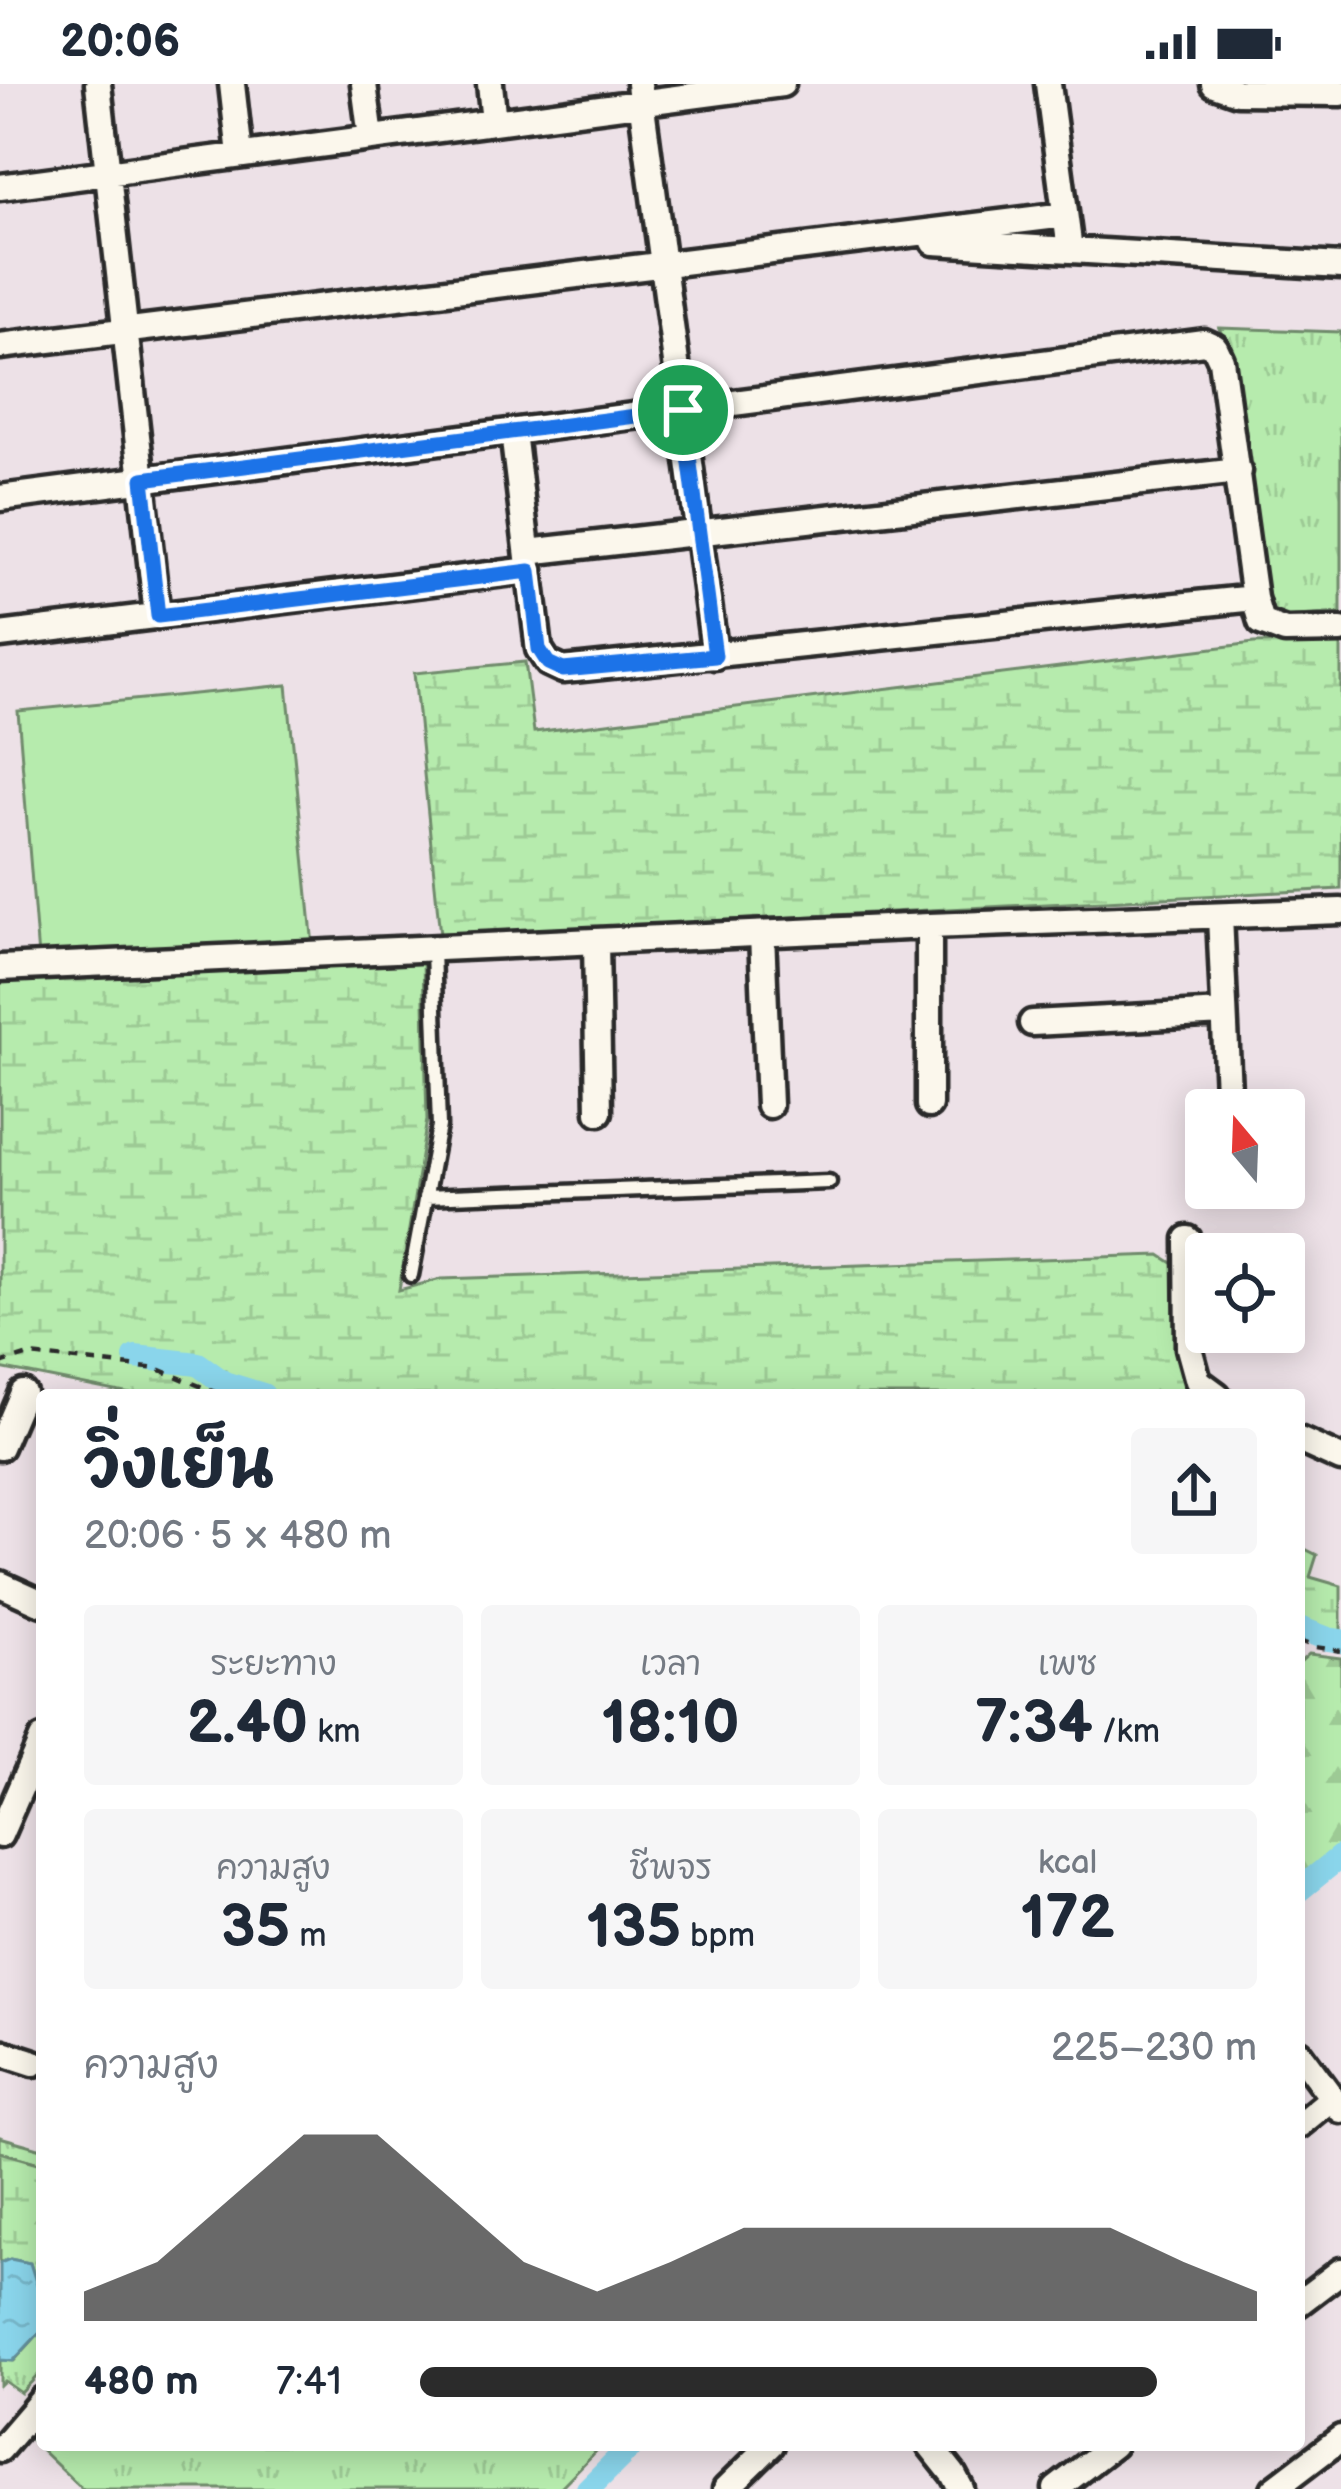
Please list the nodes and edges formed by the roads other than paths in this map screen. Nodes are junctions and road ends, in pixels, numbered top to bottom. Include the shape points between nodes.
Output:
1 (98, 84) edge
2 (232, 84) edge
3 (364, 84) edge
4 (490, 84) edge
5 (781, 84) edge
6 (1048, 84) edge
7 (1214, 84) edge
8 (1341, 92) edge
9 (641, 93) edge
10 (494, 122) junction
11 (371, 138) junction
12 (240, 155) junction
13 (109, 172) junction
14 (0, 187) edge
15 (1065, 214) junction
16 (872, 238) junction
17 (1070, 250) junction
18 (664, 264) junction
19 (1341, 266) edge
20 (126, 330) junction
21 (0, 346) edge
22 (683, 410) junction
23 (513, 432) junction
24 (1238, 471) junction
25 (143, 479) junction
26 (0, 498) edge
27 (699, 532) junction
28 (529, 561) junction
29 (1254, 598) junction
30 (158, 616) junction
31 (1341, 630) edge
32 (0, 635) edge
33 (715, 656) junction
34 (1341, 911) edge
35 (1220, 916) junction
36 (929, 926) junction
37 (762, 934) junction
38 (596, 942) junction
39 (434, 950) junction
40 (0, 968) edge
41 (1224, 1013) junction
42 (1031, 1023) dead end
43 (1228, 1089) edge
44 (769, 1105) dead end
45 (929, 1105) dead end
46 (598, 1112) dead end
47 (829, 1182) dead end
48 (425, 1197) junction
49 (411, 1275) dead end
50 (1190, 1353) edge
51 (1209, 1389) edge
52 (23, 1393) dead end
53 (1305, 1443) edge
54 (0, 1447) edge
55 (1341, 1459) edge
56 (0, 1584) edge
57 (36, 1600) edge
58 (36, 1753) edge
59 (0, 1835) edge
60 (0, 2052) edge
61 (1305, 2061) edge
62 (34, 2063) dead end
63 (1337, 2104) edge
64 (1305, 2122) edge
65 (1341, 2271) edge
66 (1305, 2298) edge
67 (36, 2407) edge
68 (1341, 2438) edge
69 (0, 2449) edge
70 (765, 2451) edge
71 (935, 2451) edge
72 (1105, 2451) edge
73 (726, 2489) edge
74 (961, 2489) edge
75 (1056, 2489) edge
76 (1274, 2489) edge

1 - 13 street
2 - 12 street
3 - 11 street
4 - 10 street
5 - 9 street
6 - 15 street
7 - 8 street via 1237,92
9 - 10 street
9 - 18 street
10 - 11 street
11 - 12 street
12 - 13 street
13 - 14 street
13 - 20 street
15 - 16 street
15 - 17 street
16 - 17 street
16 - 18 street
17 - 19 street
18 - 20 street
18 - 22 street
20 - 21 street
20 - 25 street
22 - 23 street
22 - 24 street via 1204,342 1221,360
22 - 27 street
23 - 25 street
23 - 28 street
24 - 27 street
24 - 29 street
25 - 26 street
25 - 30 street
27 - 28 street
27 - 33 street
28 - 30 street
28 - 33 street via 539,649 548,663 563,670
29 - 31 street via 1261,622 1285,631
29 - 33 street
30 - 32 street
34 - 35 street
35 - 36 street
35 - 41 street
36 - 37 street
36 - 45 street
37 - 38 street
37 - 44 street
38 - 39 street
38 - 46 street
39 - 40 street
39 - 48 lane via 439,1126
41 - 42 street
41 - 43 street
47 - 48 lane
48 - 49 lane
50 - 51 street via 1198,1381
52 - 54 street
53 - 55 street
56 - 57 street
58 - 59 street
60 - 62 street
61 - 63 street
63 - 64 street
65 - 66 street
67 - 69 street
68 - 76 street
70 - 73 street
71 - 74 street
72 - 75 street

